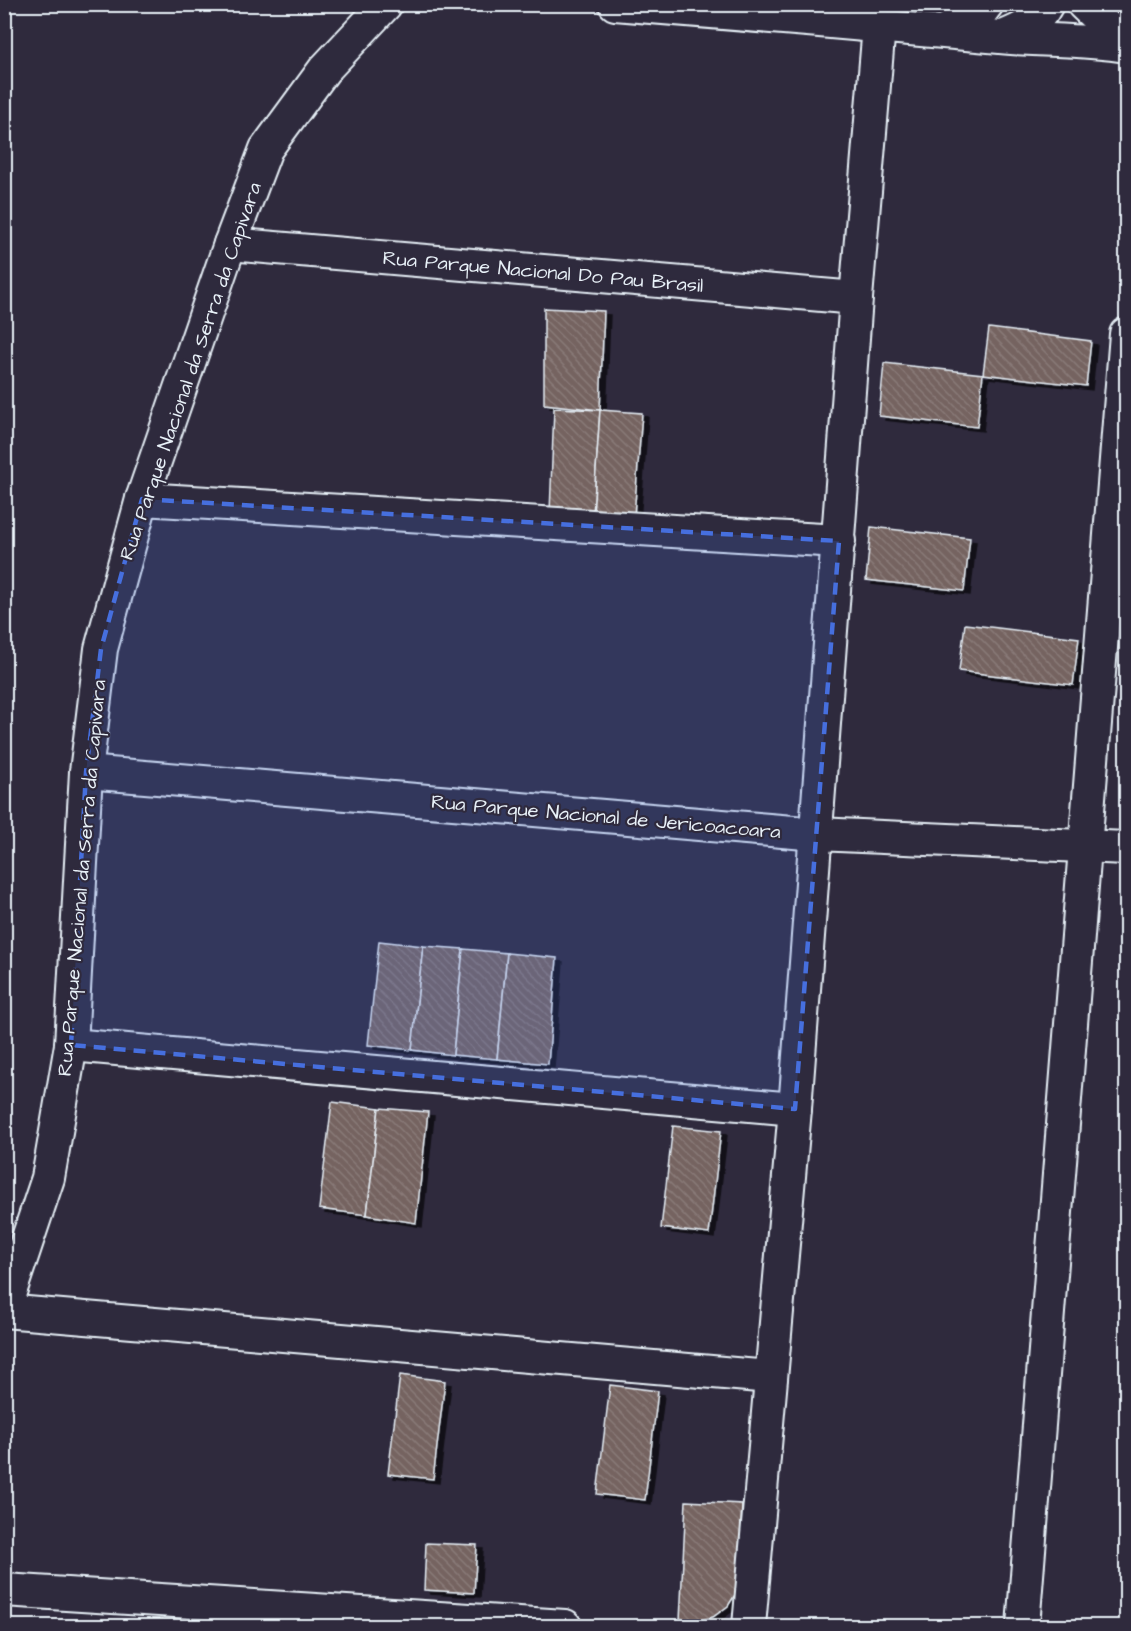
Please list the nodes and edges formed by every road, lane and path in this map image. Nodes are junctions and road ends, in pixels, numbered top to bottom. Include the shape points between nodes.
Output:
1 (386, 4) edge
2 (615, 4) edge
3 (987, 4) edge
4 (1047, 4) edge
5 (1083, 4) edge
6 (879, 26) junction
7 (945, 31) junction
8 (1002, 37) junction
9 (1126, 45) edge
10 (230, 244) junction
11 (856, 298) junction
12 (1126, 334) edge
13 (142, 499) junction
14 (839, 541) junction
15 (86, 772) junction
16 (816, 834) junction
17 (1086, 845) junction
18 (1126, 848) edge
19 (71, 1045) junction
20 (795, 1108) junction
21 (4, 1311) edge
22 (771, 1377) junction
23 (4, 1590) edge
24 (565, 1626) edge
25 (749, 1626) edge
26 (1023, 1626) edge

1 - 10 street, Rua Parque Nacional da Serra da Capivara via 324,70 266,149
2 - 6 street
3 - 7 street via 981,12
4 - 8 street via 1027,27
5 - 9 street
6 - 7 street
6 - 11 street
7 - 8 street
8 - 9 street
10 - 11 street, Rua Parque Nacional Do Pau Brasil
10 - 13 street, Rua Parque Nacional da Serra da Capivara
11 - 14 street
12 - 17 street
13 - 14 street
13 - 15 street, Rua Parque Nacional da Serra da Capivara via 101,649
14 - 16 street
15 - 16 street, Rua Parque Nacional de Jericoacoara
15 - 19 street, Rua Parque Nacional da Serra da Capivara
16 - 17 street, Rua Parque Nacional de Jericoacoara
16 - 20 street
17 - 18 street, Rua Parque Nacional de Jericoacoara
17 - 26 street
19 - 20 street
19 - 21 street, Rua Parque Nacional da Serra da Capivara via 48,1178
20 - 22 street
21 - 22 street
22 - 25 street
23 - 24 street

